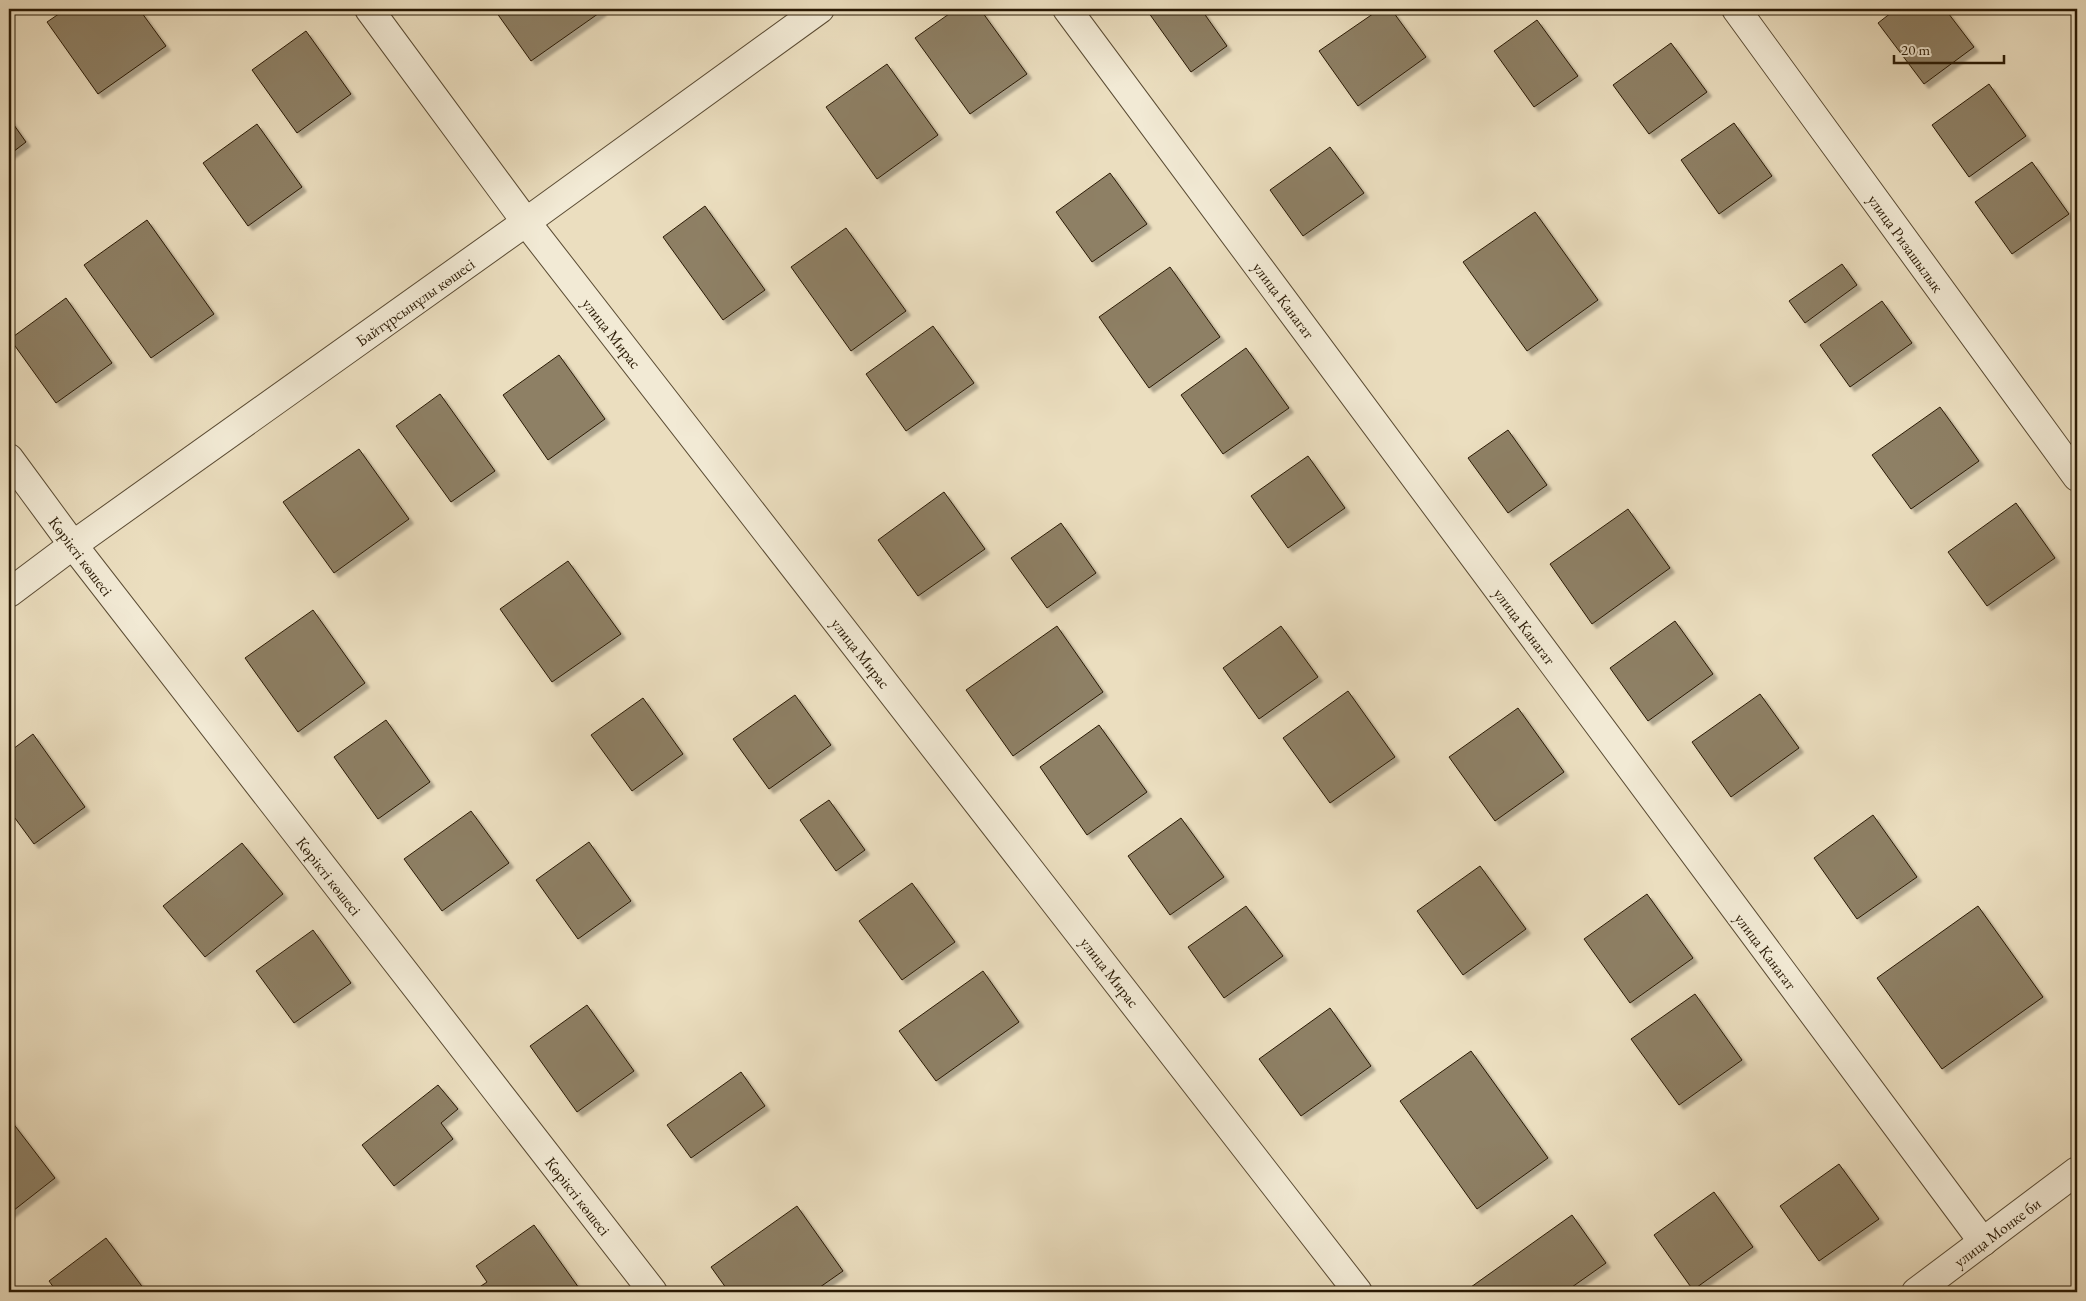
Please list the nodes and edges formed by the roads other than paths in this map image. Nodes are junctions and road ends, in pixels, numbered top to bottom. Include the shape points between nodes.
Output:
1 (369, 9) edge
2 (820, 9) edge
3 (1067, 9) edge
4 (1736, 9) edge
5 (526, 222) junction
6 (9, 458) edge
7 (2077, 477) edge
8 (73, 545) junction
9 (9, 593) edge
10 (2077, 1171) edge
11 (1983, 1242) junction
12 (652, 1292) edge
13 (1358, 1292) edge
14 (1916, 1292) edge

1 - 5 street, улица Мирас
2 - 5 street, Байтұрсынұлы көшесі
3 - 11 street, улица Канагат
4 - 7 street, улица Ризашылык
5 - 8 street, Байтұрсынұлы көшесі
5 - 13 street, улица Мирас
6 - 8 street, Көрікті көшесі
8 - 9 street, Байтұрсынұлы көшесі
8 - 12 street, Көрікті көшесі
10 - 11 street, улица Монке би
11 - 14 street, улица Монке би

